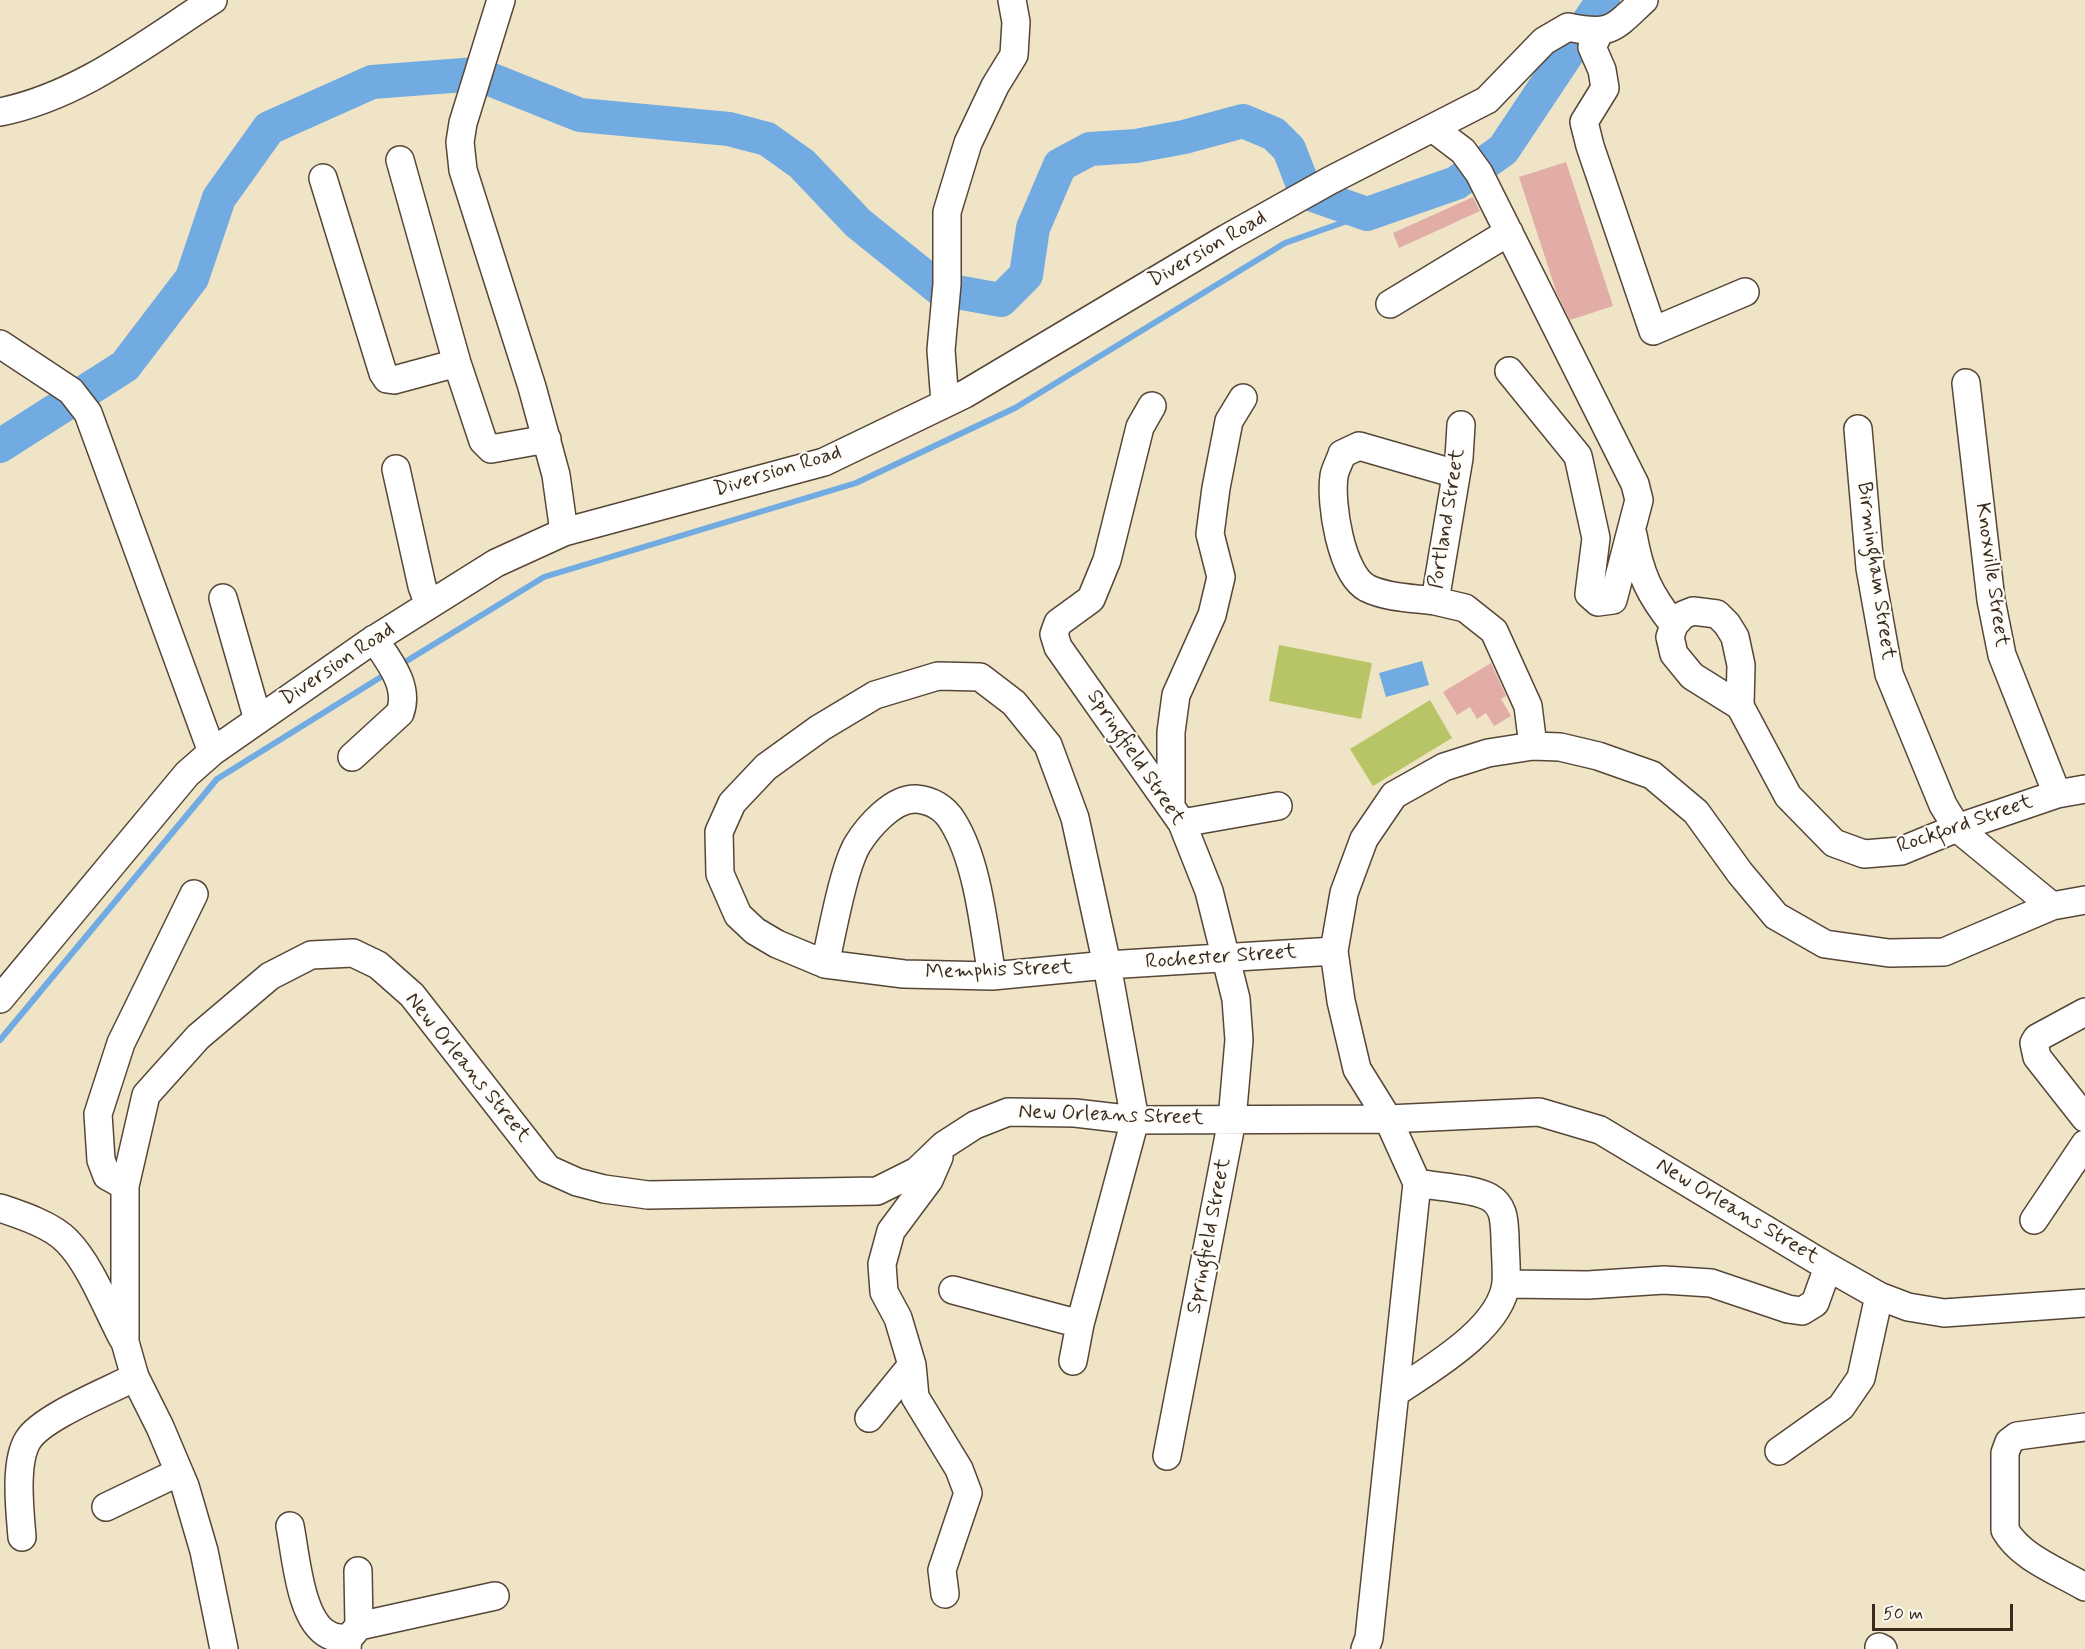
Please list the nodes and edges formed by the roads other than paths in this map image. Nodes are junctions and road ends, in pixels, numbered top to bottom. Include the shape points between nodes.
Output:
1 (213, 0) edge
2 (501, 0) edge
3 (1012, 0) edge
4 (1644, 0) edge
5 (1586, 31) junction
6 (0, 112) edge
7 (1434, 129) junction
8 (400, 160) dead end
9 (323, 178) dead end
10 (1509, 232) junction
11 (1745, 292) dead end
12 (1390, 304) dead end
13 (0, 344) edge
14 (457, 363) junction
15 (1509, 371) dead end
16 (1966, 383) dead end
17 (1243, 398) dead end
18 (945, 404) junction
19 (1152, 406) dead end
20 (1461, 426) dead end
21 (1857, 429) dead end
22 (547, 440) junction
23 (396, 469) dead end
24 (1456, 474) junction
25 (1632, 529) junction
26 (564, 532) junction
27 (223, 598) dead end
28 (1436, 601) junction
29 (429, 605) junction
30 (1674, 625) junction
31 (385, 656) junction
32 (1740, 706) junction
33 (258, 720) junction
34 (1533, 746) junction
35 (212, 752) junction
36 (352, 757) dead end
37 (2085, 789) edge
38 (2057, 794) junction
39 (1278, 806) dead end
40 (1176, 815) junction
41 (1957, 828) junction
42 (194, 894) dead end
43 (2085, 900) edge
44 (2052, 906) junction
45 (1334, 951) junction
46 (1227, 959) junction
47 (825, 964) junction
48 (1107, 965) junction
49 (992, 976) junction
50 (0, 999) edge
51 (2085, 1012) edge
52 (2085, 1118) edge
53 (1388, 1119) junction
54 (1135, 1120) junction
55 (1232, 1120) junction
56 (2085, 1144) edge
57 (945, 1145) junction
58 (1417, 1183) junction
59 (125, 1186) junction
60 (1, 1211) edge
61 (2034, 1220) dead end
62 (1828, 1267) junction
63 (1506, 1284) junction
64 (953, 1290) dead end
65 (1879, 1296) junction
66 (2085, 1303) edge
67 (1080, 1324) junction
68 (125, 1342) junction
69 (1073, 1361) dead end
70 (912, 1365) junction
71 (135, 1377) junction
72 (1395, 1393) junction
73 (869, 1418) dead end
74 (2085, 1427) edge
75 (1779, 1451) dead end
76 (1167, 1456) dead end
77 (179, 1472) junction
78 (106, 1507) dead end
79 (290, 1526) dead end
80 (22, 1537) dead end
81 (358, 1571) dead end
82 (2085, 1587) edge
83 (945, 1594) dead end
84 (495, 1596) dead end
85 (351, 1638) edge
86 (224, 1649) edge
87 (1365, 1649) edge

1 - 6 street via 88,80 31,106
2 - 22 street via 471,93 460,142 463,170
3 - 18 street via 1016,22 1014,55 968,143 947,212 941,351
4 - 5 street, Diversion Road via 1620,22
5 - 7 street, Diversion Road via 1544,41 1487,100
5 - 11 street via 1605,88 1584,122 1653,331
7 - 10 street via 1463,151 1479,173
7 - 18 street, Diversion Road via 1227,238
8 - 14 street
9 - 14 street via 387,379
10 - 12 street
10 - 25 street via 1635,484 1639,500
13 - 35 street via 71,391 88,413
14 - 22 street via 483,441 491,449
15 - 25 street via 1578,456 1596,538 1590,594 1598,602 1613,600
16 - 38 street, Knoxville Street via 1991,600 2002,655
17 - 40 street via 1228,421 1210,534 1221,577 1212,615 1176,695 1171,732
18 - 26 street, Diversion Road via 824,462
19 - 40 street, Springfield Street via 1140,427 1107,560 1091,599 1058,623 1054,634 1058,647
20 - 24 street, Portland Street
21 - 41 street, Birmingham Street via 1870,568 1889,674 1943,805
22 - 26 street
23 - 29 street
24 - 28 street, Portland Street
24 - 28 street via 1359,446 1342,454 1334,475 1335,514 1347,565 1365,587
25 - 30 street via 1639,567 1652,597
26 - 29 street, Diversion Road via 496,563
27 - 33 street
28 - 34 street, Portland Street via 1465,608 1494,630 1528,706
29 - 31 street, Diversion Road
30 - 32 street, Rockford Street via 1670,637 1674,654 1692,676
30 - 32 street, Rockford Street via 1693,611 1717,614 1727,624 1735,636 1741,665
31 - 33 street, Diversion Road
31 - 36 street via 403,694 400,713
32 - 41 street, Rockford Street via 1788,796 1834,843 1864,854 1900,851
33 - 35 street, Diversion Road
34 - 44 street via 1569,749 1652,775 1696,812 1776,915 1826,944 1889,953 1944,952
34 - 45 street via 1488,753 1444,767 1394,795 1360,850 1344,892
35 - 50 street, Diversion Road via 187,774
37 - 38 street, Rockford Street
38 - 41 street, Rockford Street
39 - 40 street
40 - 46 street, Springfield Street via 1209,891
41 - 44 street, Birmingham Street
42 - 59 street via 121,1042 98,1114 101,1160 107,1176
43 - 44 street
45 - 46 street, Rochester Street
45 - 53 street via 1357,1069
46 - 48 street, Rochester Street
46 - 55 street, Springfield Street via 1236,999 1239,1040
47 - 48 street, Memphis Street via 777,944 738,915 720,874 719,832 745,786 784,754 876,695 938,676 980,677 1014,703 1048,745 1075,818
47 - 49 street, Memphis Street via 904,974
47 - 49 street via 857,846 879,819 907,799 941,807 953,821 977,886
48 - 49 street, Memphis Street
48 - 54 street, Memphis Street
51 - 52 street via 2034,1043 2037,1057
53 - 55 street, New Orleans Street
53 - 58 street
53 - 62 street, New Orleans Street via 1539,1112 1600,1130
54 - 55 street, New Orleans Street
54 - 57 street, New Orleans Street via 1075,1113 1008,1112 975,1125
54 - 67 street, Memphis Street
55 - 76 street, Springfield Street
56 - 61 street
57 - 59 street, New Orleans Street via 917,1171 877,1191 648,1195 577,1182 548,1168 412,995 378,965 352,953 311,955 270,976 198,1038 146,1095
57 - 70 street via 929,1180 891,1231 882,1264 884,1292 898,1318
58 - 63 street via 1479,1194 1500,1206 1504,1218
58 - 72 street
59 - 68 street, New Orleans Street
60 - 68 street via 66,1239 83,1260
62 - 63 street via 1815,1303 1802,1311 1711,1283 1664,1280 1588,1285
62 - 65 street, New Orleans Street
63 - 72 street via 1499,1306 1486,1325
64 - 67 street
65 - 66 street, New Orleans Street via 1908,1307 1944,1313
65 - 75 street via 1861,1378 1840,1407
67 - 69 street, Memphis Street
68 - 71 street, New Orleans Street
70 - 73 street
70 - 83 street via 915,1397 959,1469 968,1493 942,1570
71 - 77 street, New Orleans Street
71 - 80 street via 39,1427 26,1442 21,1461
72 - 87 street via 1370,1638
74 - 82 street via 2027,1434 2009,1442 2005,1453 2005,1530 2030,1556
77 - 78 street
77 - 86 street, New Orleans Street via 204,1551
79 - 85 street via 309,1615 331,1637
81 - 85 street
84 - 85 street

